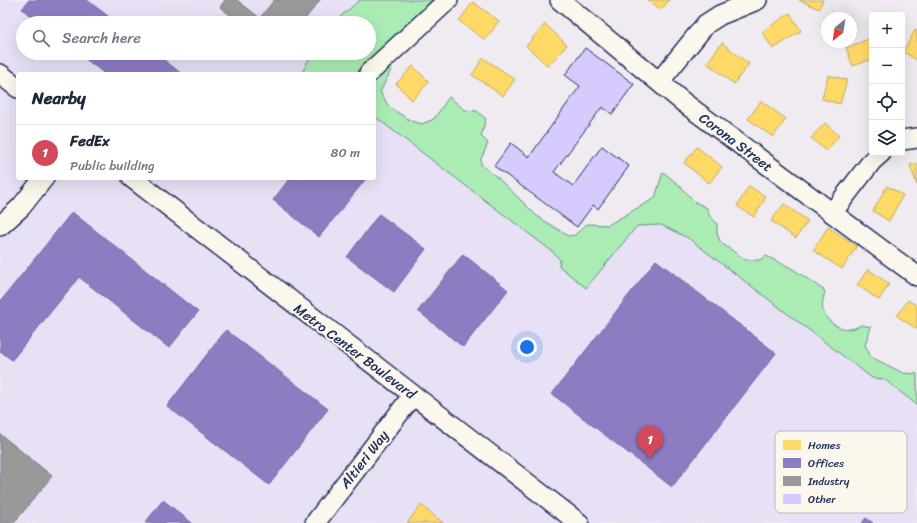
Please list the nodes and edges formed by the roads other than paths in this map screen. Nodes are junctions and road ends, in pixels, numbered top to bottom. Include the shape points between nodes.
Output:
1 (448, 0) edge
2 (560, 0) edge
3 (757, 0) edge
4 (370, 72) edge
5 (0, 74) edge
6 (659, 82) junction
7 (16, 86) edge
8 (877, 156) edge
9 (42, 180) edge
10 (135, 180) edge
11 (832, 213) junction
12 (0, 226) edge
13 (917, 276) edge
14 (413, 395) junction
15 (316, 523) edge
16 (579, 523) edge

1 - 4 street
2 - 6 street, Corona Street
3 - 6 street via 720,15 706,24
5 - 7 street
6 - 11 street, Corona Street
8 - 11 street
9 - 12 street via 21,207
10 - 14 street, Metro Center Boulevard
11 - 13 street, Corona Street
14 - 15 street, Altieri Way
14 - 16 street, Metro Center Boulevard

